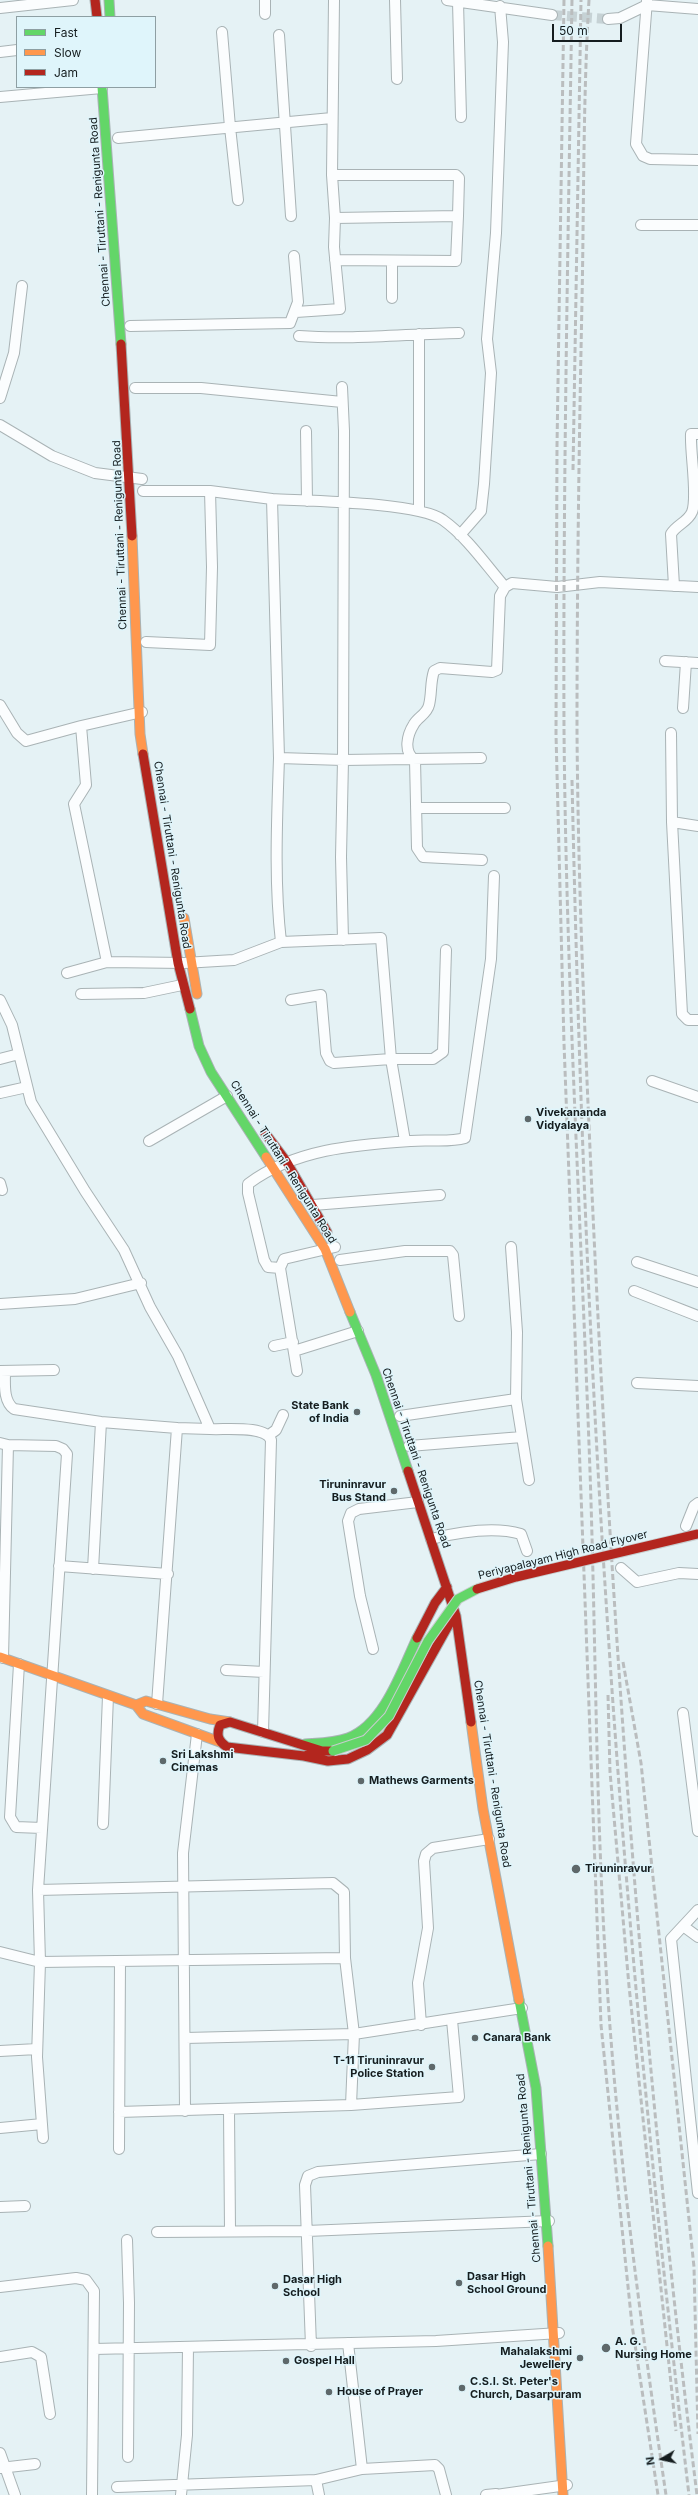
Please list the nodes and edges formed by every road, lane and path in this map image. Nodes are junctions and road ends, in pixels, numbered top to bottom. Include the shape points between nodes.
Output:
1 (74, 0) edge
2 (95, 0) edge
3 (109, 0) edge
4 (265, 0) edge
5 (334, 0) edge
6 (395, 0) edge
7 (447, 0) edge
8 (458, 2) junction
9 (647, 3) edge
10 (500, 6) junction
11 (0, 8) edge
12 (698, 9) edge
13 (265, 14) dead end
14 (552, 15) tunnel mouth
15 (97, 16) edge
16 (110, 16) edge
17 (608, 19) tunnel mouth
18 (222, 32) dead end
19 (279, 35) dead end
20 (16, 50) edge
21 (0, 52) edge
22 (397, 79) dead end
23 (92, 88) edge
24 (102, 88) edge
25 (0, 97) edge
26 (461, 117) dead end
27 (332, 118) junction
28 (286, 121) junction
29 (230, 127) junction
30 (118, 138) dead end
31 (698, 160) edge
32 (332, 175) junction
33 (238, 200) dead end
34 (292, 216) dead end
35 (458, 216) junction
36 (335, 218) junction
37 (641, 225) dead end
38 (698, 225) edge
39 (294, 256) dead end
40 (335, 260) junction
41 (392, 261) junction
42 (22, 286) dead end
43 (392, 298) dead end
44 (296, 312) junction
45 (130, 322) joint
46 (459, 333) dead end
47 (418, 334) junction
48 (299, 336) dead end
49 (131, 339) dead end
50 (342, 387) dead end
51 (135, 388) dead end
52 (0, 398) edge
53 (342, 402) junction
54 (0, 425) edge
55 (306, 431) dead end
56 (698, 434) edge
57 (142, 474) joint
58 (130, 478) junction
59 (143, 491) junction
60 (210, 491) junction
61 (272, 499) junction
62 (307, 501) junction
63 (144, 503) dead end
64 (342, 503) junction
65 (419, 511) junction
66 (460, 535) junction
67 (674, 586) junction
68 (505, 587) junction
69 (698, 587) edge
70 (146, 638) joint
71 (665, 661) dead end
72 (686, 662) junction
73 (698, 663) edge
74 (0, 705) edge
75 (683, 708) dead end
76 (148, 713) joint
77 (138, 714) junction
78 (81, 726) junction
79 (671, 733) dead end
80 (279, 758) junction
81 (481, 758) dead end
82 (342, 760) junction
83 (415, 760) junction
84 (416, 808) junction
85 (506, 808) dead end
86 (672, 822) junction
87 (698, 826) edge
88 (482, 860) dead end
89 (494, 876) dead end
90 (182, 910) dead end
91 (344, 940) junction
92 (281, 942) junction
93 (446, 950) dead end
94 (107, 962) junction
95 (178, 963) junction
96 (192, 963) junction
97 (67, 973) dead end
98 (182, 985) junction
99 (81, 994) dead end
100 (0, 1000) edge
101 (292, 1000) dead end
102 (698, 1020) edge
103 (207, 1038) dead end
104 (19, 1054) junction
105 (0, 1059) edge
106 (391, 1059) junction
107 (652, 1081) dead end
108 (231, 1085) dead end
109 (27, 1087) junction
110 (0, 1093) edge
111 (227, 1096) junction
112 (698, 1097) edge
113 (248, 1111) dead end
114 (257, 1123) dead end
115 (149, 1141) dead end
116 (405, 1142) junction
117 (286, 1161) junction
118 (274, 1168) junction
119 (440, 1195) dead end
120 (313, 1205) junction
121 (511, 1247) dead end
122 (330, 1248) junction
123 (340, 1260) junction
124 (637, 1262) dead end
125 (280, 1268) junction
126 (344, 1270) dead end
127 (141, 1282) junction
128 (698, 1282) edge
129 (634, 1291) dead end
130 (354, 1297) dead end
131 (0, 1304) edge
132 (459, 1316) dead end
133 (698, 1316) edge
134 (358, 1331) junction
135 (274, 1346) dead end
136 (293, 1346) junction
137 (54, 1370) dead end
138 (2, 1371) edge
139 (297, 1371) dead end
140 (637, 1383) dead end
141 (698, 1386) edge
142 (516, 1399) junction
143 (283, 1415) dead end
144 (400, 1416) junction
145 (100, 1422) junction
146 (177, 1428) junction
147 (210, 1429) junction
148 (269, 1435) junction
149 (522, 1436) junction
150 (4, 1444) edge
151 (409, 1446) junction
152 (529, 1480) dead end
153 (418, 1502) junction
154 (698, 1503) edge
155 (686, 1526) dead end
156 (698, 1534) edge
157 (3, 1535) edge
158 (435, 1538) junction
159 (527, 1551) dead end
160 (59, 1566) junction
161 (621, 1568) dead end
162 (93, 1569) junction
163 (168, 1574) junction
164 (698, 1574) edge
165 (447, 1587) junction
166 (2, 1608) edge
167 (455, 1614) junction
168 (373, 1649) dead end
169 (1, 1658) edge
170 (472, 1660) dead end
171 (19, 1664) junction
172 (226, 1670) dead end
173 (264, 1672) junction
174 (51, 1677) junction
175 (108, 1696) junction
176 (157, 1704) junction
177 (136, 1705) junction
178 (683, 1713) dead end
179 (481, 1721) dead end
180 (230, 1722) junction
181 (263, 1732) junction
182 (197, 1734) junction
183 (220, 1742) junction
184 (305, 1744) junction
185 (322, 1751) junction
186 (304, 1756) junction
187 (104, 1824) dead end
188 (42, 1828) junction
189 (698, 1831) edge
190 (490, 1839) junction
191 (183, 1887) junction
192 (38, 1890) junction
193 (698, 1910) edge
194 (683, 1926) junction
195 (698, 1937) edge
196 (0, 1952) edge
197 (345, 1958) junction
198 (183, 1960) junction
199 (120, 1961) junction
200 (40, 1962) junction
201 (524, 1970) dead end
202 (529, 2008) junction
203 (452, 2020) junction
204 (421, 2025) junction
205 (354, 2034) junction
206 (185, 2038) junction
207 (37, 2049) junction
208 (0, 2051) edge
209 (350, 2105) junction
210 (229, 2110) junction
211 (185, 2111) junction
212 (119, 2112) junction
213 (42, 2124) junction
214 (0, 2128) edge
215 (43, 2138) dead end
216 (119, 2149) dead end
217 (541, 2154) junction
218 (698, 2186) edge
219 (25, 2206) dead end
220 (0, 2208) edge
221 (550, 2221) junction
222 (230, 2230) junction
223 (307, 2231) junction
224 (157, 2232) dead end
225 (127, 2240) dead end
226 (0, 2287) edge
227 (559, 2333) junction
228 (348, 2343) junction
229 (311, 2346) junction
230 (188, 2347) junction
231 (129, 2348) junction
232 (94, 2349) junction
233 (0, 2357) edge
234 (50, 2414) dead end
235 (0, 2453) edge
236 (128, 2457) dead end
237 (35, 2464) dead end
238 (3, 2467) edge
239 (362, 2469) junction
240 (316, 2480) junction
241 (117, 2487) dead end
242 (182, 2490) edge
243 (567, 2490) edge
244 (15, 2495) edge
245 (92, 2495) edge
246 (320, 2495) edge
247 (446, 2495) edge
248 (493, 2495) edge

1 - 11 street
2 - 15 main road
3 - 16 main road
4 - 13 street
5 - 27 street
6 - 22 street
7 - 8 street
8 - 10 street
8 - 26 street
9 - 12 street
9 - 17 street via 620,18
9 - 31 street via 636,144 638,150 650,159
10 - 14 street
10 - 66 street via 503,42 496,234 487,339 491,373 484,484 481,511
18 - 29 street
19 - 28 street
20 - 21 street
23 - 25 street
24 - 58 main road, Chennai - Tiruttani - Renigunta Road
27 - 28 street
27 - 32 street
28 - 29 street
28 - 34 street
29 - 30 street
29 - 33 street
32 - 35 street via 456,175 459,178
32 - 36 street
35 - 36 street
35 - 41 street via 456,261
36 - 40 street
37 - 38 street
39 - 44 street via 298,302
40 - 41 street
40 - 44 street via 340,309
41 - 43 street
42 - 52 street via 14,353
44 - 45 street via 290,323
45 - 49 main road
46 - 47 street
47 - 48 street via 396,337
47 - 65 street
50 - 53 street
51 - 53 street via 201,388
53 - 64 street
54 - 58 street via 52,456 95,473
55 - 62 street
56 - 67 street via 691,434 694,509 689,518 674,528 671,534
57 - 58 street
57 - 59 main road
58 - 77 main road, Chennai - Tiruttani - Renigunta Road
59 - 60 street
59 - 63 main road
60 - 61 street
60 - 70 street via 210,645
61 - 62 street
61 - 80 street
62 - 64 street
64 - 65 street
64 - 82 street
65 - 66 street via 443,520
66 - 68 street
67 - 68 street via 600,582 556,587 512,583
67 - 69 street
68 - 83 street via 498,608 497,670 492,672 440,668 434,671 430,682 429,706 414,724 408,740 408,753
70 - 76 main road
71 - 72 street
72 - 73 street
72 - 75 street
74 - 78 street via 26,742
76 - 77 street
77 - 78 street
77 - 95 main road, Chennai - Tiruttani - Renigunta Road
78 - 94 street via 86,785 74,804
79 - 86 street
80 - 82 street
80 - 92 street via 276,852 277,907
81 - 83 street
82 - 83 street
82 - 91 street via 341,857
83 - 84 street
84 - 85 street
84 - 88 street via 417,848 423,857
86 - 87 street
86 - 102 street via 682,1014 688,1020
89 - 116 street via 491,959 474,1068 468,1132 465,1138 457,1141
90 - 96 main road, Chennai - Tiruttani - Renigunta Road
91 - 92 street
91 - 106 street via 382,938
92 - 96 street via 234,960
93 - 106 street via 443,1052 433,1059
94 - 95 street
94 - 97 street
95 - 96 street
95 - 98 main road, Chennai - Tiruttani - Renigunta Road
96 - 103 main road, Chennai - Tiruttani - Renigunta Road via 201,1019
98 - 99 street via 144,993
98 - 111 main road, Chennai - Tiruttani - Renigunta Road via 199,1046 211,1072
100 - 104 street via 12,1025
101 - 106 street via 321,995 326,1053 330,1061 334,1063
104 - 105 street
104 - 109 street
106 - 116 street
107 - 112 street
108 - 113 main road, Chennai - Tiruttani - Renigunta Road
109 - 110 street
109 - 127 street via 31,1102 124,1250
111 - 115 street
111 - 118 main road, Chennai - Tiruttani - Renigunta Road
114 - 117 main road, Chennai - Tiruttani - Renigunta Road
116 - 117 street via 324,1151
117 - 118 street
117 - 120 main road, Chennai - Tiruttani - Renigunta Road
118 - 122 main road, Chennai - Tiruttani - Renigunta Road
118 - 125 street via 248,1184 248,1193 264,1260 268,1267
119 - 120 street
120 - 122 main road, Chennai - Tiruttani - Renigunta Road
121 - 142 street via 517,1332
122 - 123 main road, Chennai - Tiruttani - Renigunta Road
122 - 125 street via 284,1259
122 - 134 main road, Chennai - Tiruttani - Renigunta Road
123 - 126 main road, Chennai - Tiruttani - Renigunta Road
123 - 132 street via 405,1251 450,1252 453,1255
124 - 128 street
125 - 136 street
127 - 131 street via 75,1299
127 - 147 street via 150,1307 178,1356 202,1406
129 - 133 street
130 - 144 main road, Chennai - Tiruttani - Renigunta Road
134 - 136 street
134 - 153 main road, Chennai - Tiruttani - Renigunta Road via 376,1375
135 - 136 street
136 - 139 street
137 - 138 street
138 - 145 street via 6,1398 9,1405 14,1408
140 - 141 street
142 - 144 street
142 - 149 street
143 - 148 street via 276,1430
144 - 151 main road, Chennai - Tiruttani - Renigunta Road
145 - 146 street
145 - 162 street
146 - 147 street
146 - 163 street
147 - 148 street via 260,1430
148 - 173 street via 271,1440
149 - 151 street
149 - 152 street
150 - 157 street
150 - 160 street via 56,1446 67,1454
151 - 158 main road, Chennai - Tiruttani - Renigunta Road
153 - 158 main road, Chennai - Tiruttani - Renigunta Road
153 - 168 street via 359,1509 351,1514 348,1521 360,1596
154 - 155 street via 694,1506
156 - 185 main road, Periyapalayam High Road Flyover, bridge via 516,1577 476,1589 458,1599 428,1641 389,1716 366,1740 333,1751
157 - 166 street
158 - 159 street via 497,1530 510,1531 521,1534
158 - 165 main road, Chennai - Tiruttani - Renigunta Road
158 - 170 main road, Chennai - Tiruttani - Renigunta Road via 462,1607
160 - 162 street
160 - 174 street
161 - 164 street via 637,1582 679,1573
162 - 163 street
163 - 176 street
165 - 167 main road, Chennai - Tiruttani - Renigunta Road
165 - 184 main road via 433,1608 381,1709 363,1730 352,1737 333,1742
166 - 169 street
167 - 186 main road via 387,1735 370,1750 352,1759 328,1762
167 - 190 main road, Chennai - Tiruttani - Renigunta Road
169 - 171 main road
171 - 174 main road
171 - 188 street via 10,1817 16,1827
172 - 173 street
173 - 181 street
174 - 175 main road
174 - 188 street
175 - 177 main road
175 - 187 street
176 - 177 main road via 146,1701
176 - 180 main road
177 - 182 main road via 143,1714
178 - 189 street
179 - 201 main road, Chennai - Tiruttani - Renigunta Road via 496,1835
180 - 181 main road
180 - 183 main road via 220,1725 217,1732
181 - 184 main road
182 - 183 main road
182 - 191 street via 186,1820
183 - 186 main road via 227,1747
184 - 185 main road, Periyapalayam High Road Flyover
185 - 186 main road, Periyapalayam High Road Flyover
188 - 192 street
190 - 202 main road, Chennai - Tiruttani - Renigunta Road
190 - 204 street via 433,1848 426,1854 424,1861 428,1928 418,1983
191 - 192 street
191 - 197 street via 334,1883 344,1892
191 - 198 street
192 - 200 street
193 - 194 street
194 - 195 street
194 - 218 street via 671,1939
196 - 200 street
197 - 198 street
197 - 205 street
198 - 199 street
198 - 206 street
199 - 200 street
199 - 212 street
200 - 207 street
202 - 203 street
202 - 217 main road, Chennai - Tiruttani - Renigunta Road
202 - 221 main road, Chennai - Tiruttani - Renigunta Road via 540,2068
203 - 204 street
203 - 209 street via 459,2097
204 - 205 street
205 - 206 street
205 - 209 street
206 - 211 street
207 - 208 street
207 - 213 street
209 - 210 street
210 - 211 street
210 - 222 street
211 - 212 street
212 - 216 street
213 - 214 street
213 - 215 street
217 - 221 main road, Chennai - Tiruttani - Renigunta Road
217 - 223 street via 318,2172 308,2176 305,2185
219 - 220 street
221 - 223 street
221 - 227 main road, Chennai - Tiruttani - Renigunta Road
222 - 223 street
222 - 224 street
223 - 229 street
225 - 231 street
226 - 232 street via 76,2278 86,2280 94,2291
227 - 228 street via 436,2341
227 - 243 main road, Chennai - Tiruttani - Renigunta Road
228 - 229 street
228 - 239 street
229 - 230 street
230 - 231 street
230 - 242 street
231 - 232 street
231 - 236 street
232 - 245 street
233 - 234 street via 32,2352 41,2357
235 - 238 street
237 - 238 street
238 - 244 street
239 - 240 street
239 - 247 street via 435,2465 439,2469
240 - 242 street
240 - 246 street
241 - 242 street
243 - 248 street

